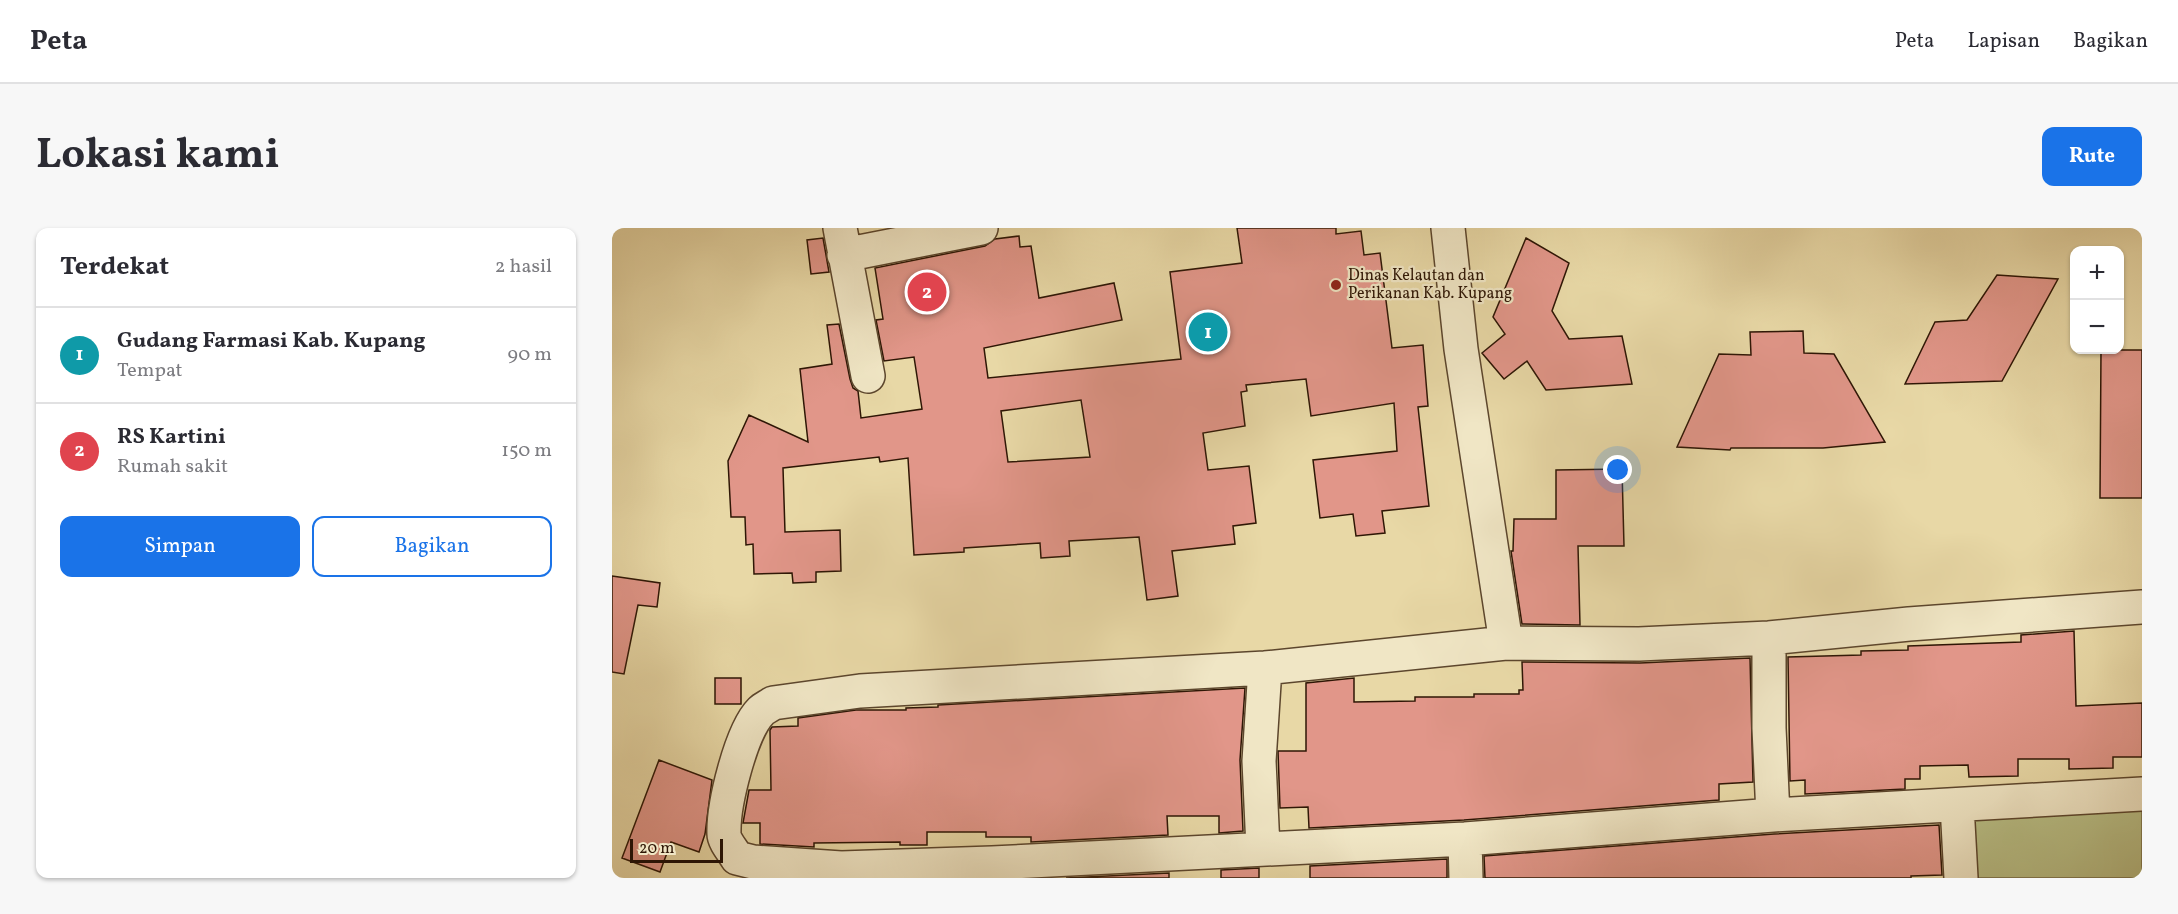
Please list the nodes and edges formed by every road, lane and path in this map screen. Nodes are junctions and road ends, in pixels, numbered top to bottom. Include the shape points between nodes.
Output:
1 (981, 228) edge
2 (1448, 228) edge
3 (842, 242) edge
4 (868, 376) dead end
5 (2142, 607) edge
6 (1769, 638) junction
7 (1506, 643) junction
8 (1265, 668) junction
9 (2142, 794) edge
10 (1957, 805) junction
11 (1773, 815) junction
12 (1465, 839) junction
13 (1263, 848) junction
14 (743, 870) edge
15 (1466, 878) edge
16 (1961, 878) edge

1 - 3 street
2 - 7 street via 1461,349
3 - 4 street
5 - 6 street
6 - 7 street via 1639,644
6 - 11 street
7 - 8 street
8 - 13 street via 1259,761
8 - 14 street via 860,691 773,704 752,723 730,790 723,836
9 - 10 street
10 - 11 street
10 - 16 street
11 - 12 street
12 - 13 street
12 - 15 street
13 - 14 street via 980,864

